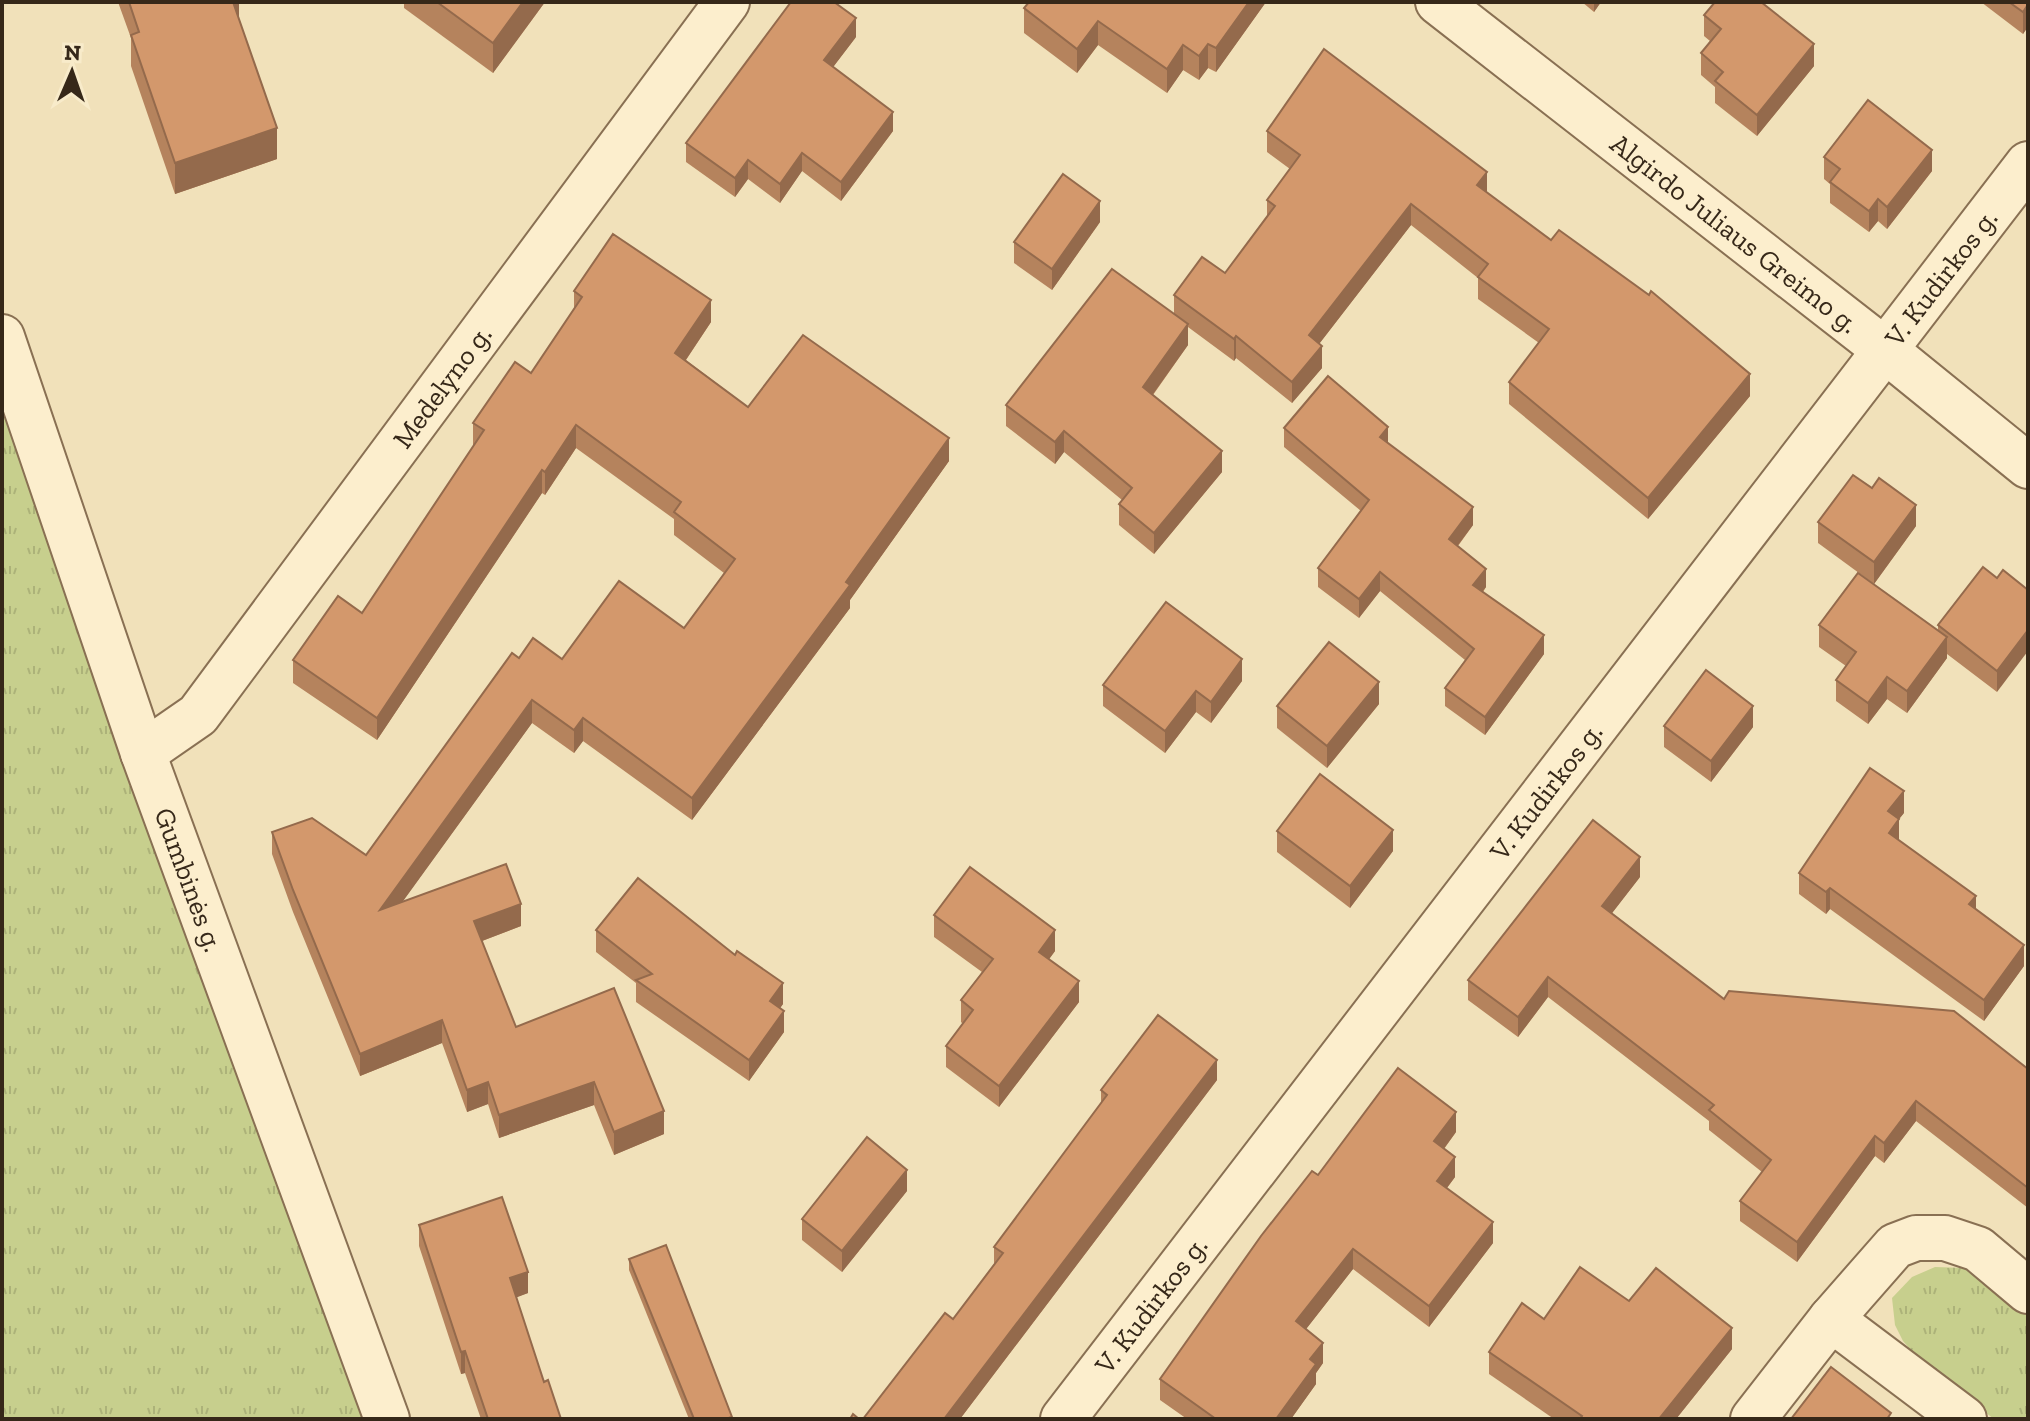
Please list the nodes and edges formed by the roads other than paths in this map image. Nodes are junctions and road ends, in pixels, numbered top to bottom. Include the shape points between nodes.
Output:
1 (727, 2) edge
2 (1438, 2) edge
3 (2028, 164) edge
4 (2, 337) edge
5 (1885, 350) junction
6 (2028, 466) edge
7 (143, 753) junction
8 (2028, 1291) edge
9 (1831, 1319) junction
10 (1071, 1416) edge
11 (387, 1419) edge
12 (1753, 1419) edge
13 (1964, 1419) edge

1 - 7 street, Medelyno g. via 198,715
2 - 5 street, Algirdo Juliaus Greimo g.
3 - 5 street, V. Kudirkos g.
4 - 7 street, Gumbinės g.
5 - 6 street, Algirdo Juliaus Greimo g.
5 - 10 street, V. Kudirkos g.
7 - 11 street, Gumbinės g.
8 - 9 street via 1978,1249 1945,1238 1916,1238 1895,1246
9 - 12 street
9 - 13 street

